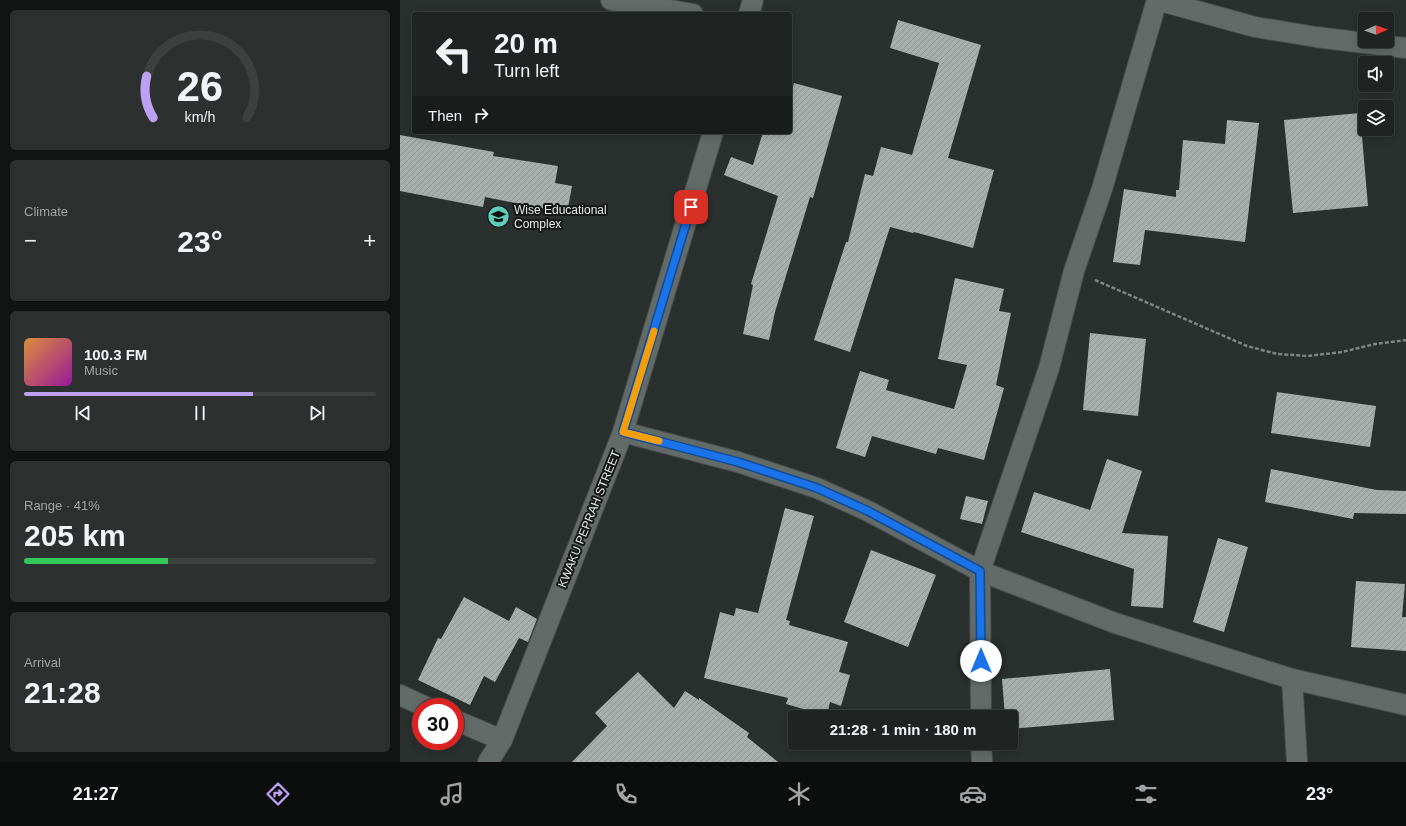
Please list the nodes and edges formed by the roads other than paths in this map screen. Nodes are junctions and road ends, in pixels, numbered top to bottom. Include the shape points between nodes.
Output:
1 (611, 0) edge
2 (753, 0) edge
3 (1157, 0) edge
4 (681, 12) edge
5 (750, 12) edge
6 (1406, 48) edge
7 (713, 134) edge
8 (623, 432) junction
9 (980, 571) junction
10 (1292, 678) junction
11 (400, 695) edge
12 (412, 701) edge
13 (1406, 705) edge
14 (981, 710) edge
15 (464, 724) edge
16 (502, 740) junction
17 (982, 750) edge
18 (488, 762) edge
19 (982, 762) edge
20 (1297, 762) edge

1 - 4 street
2 - 5 street
3 - 6 street via 1255,27
3 - 9 street via 1102,189 1074,271 1049,368
7 - 8 street, KWAKU PEPRAH STREET
8 - 9 street via 738,462 817,488 868,511
8 - 16 street, KWAKU PEPRAH STREET
9 - 10 street via 1115,623
9 - 14 street
10 - 13 street
10 - 20 street
11 - 12 street
15 - 16 street
16 - 18 street, KWAKU PEPRAH STREET
17 - 19 street

